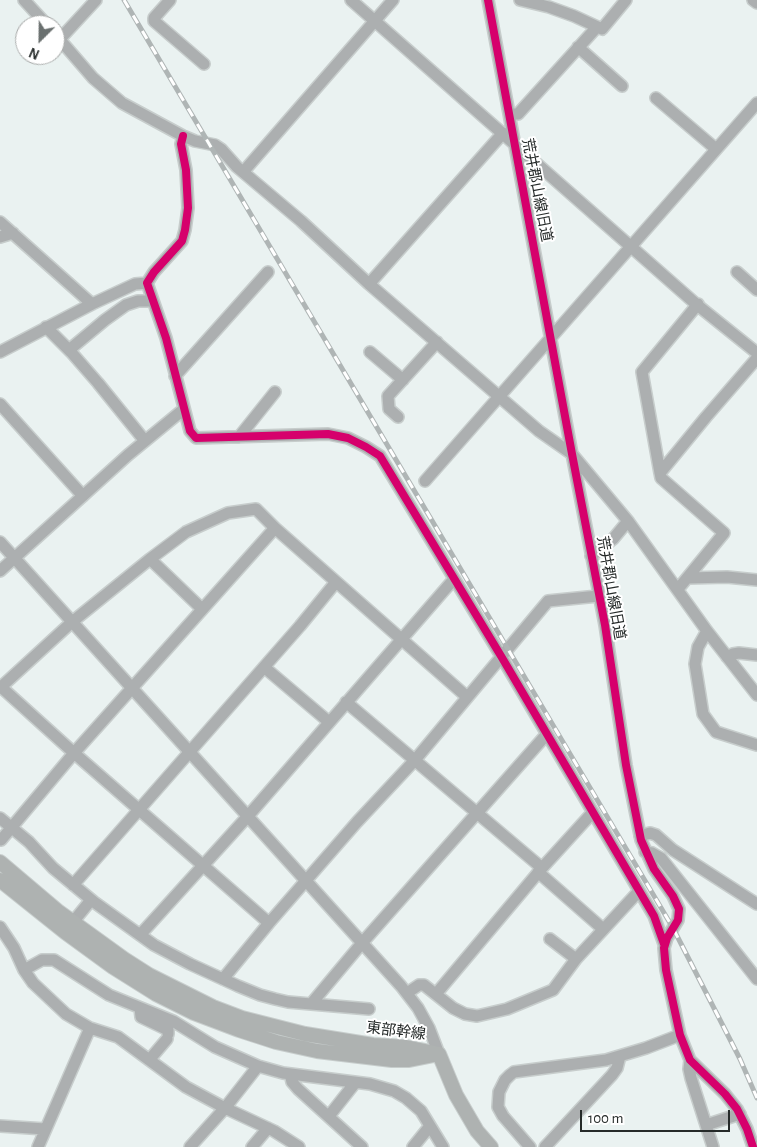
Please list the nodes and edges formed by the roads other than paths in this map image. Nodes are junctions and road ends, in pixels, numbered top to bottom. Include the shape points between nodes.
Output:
1 (24, 0) edge
2 (96, 0) edge
3 (170, 0) edge
4 (352, 0) edge
5 (393, 0) edge
6 (488, 0) edge
7 (520, 0) edge
8 (626, 0) edge
9 (753, 0) edge
10 (757, 3) edge
11 (38, 15) edge
12 (375, 20) junction
13 (597, 26) junction
14 (65, 29) edge
15 (65, 46) edge
16 (578, 47) junction
17 (204, 64) dead end
18 (622, 86) dead end
19 (656, 98) dead end
20 (757, 103) edge
21 (509, 114) junction
22 (503, 133) junction
23 (183, 136) junction
24 (514, 142) junction
25 (716, 149) junction
26 (244, 172) junction
27 (0, 222) edge
28 (13, 233) junction
29 (0, 237) edge
30 (631, 246) junction
31 (268, 272) dead end
32 (737, 272) dead end
33 (147, 283) junction
34 (369, 284) junction
35 (757, 290) edge
36 (153, 301) junction
37 (92, 304) junction
38 (698, 304) junction
39 (46, 327) junction
40 (550, 338) junction
41 (437, 342) junction
42 (69, 350) junction
43 (0, 352) edge
44 (370, 352) dead end
45 (757, 353) edge
46 (757, 358) edge
47 (175, 376) junction
48 (403, 380) junction
49 (275, 392) dead end
50 (500, 396) junction
51 (0, 404) edge
52 (184, 409) junction
53 (398, 416) dead end
54 (240, 437) junction
55 (145, 441) junction
56 (572, 454) junction
57 (660, 473) junction
58 (425, 481) dead end
59 (83, 496) junction
60 (628, 521) junction
61 (274, 528) junction
62 (0, 542) edge
63 (591, 556) junction
64 (15, 558) junction
65 (150, 559) junction
66 (0, 571) edge
67 (688, 578) junction
68 (454, 579) junction
69 (757, 580) edge
70 (336, 582) junction
71 (678, 589) junction
72 (598, 596) junction
73 (202, 610) junction
74 (72, 622) junction
75 (707, 631) junction
76 (401, 638) junction
77 (757, 655) edge
78 (501, 656) junction
79 (727, 657) junction
80 (264, 667) junction
81 (1, 686) edge
82 (132, 689) junction
83 (757, 695) edge
84 (466, 696) junction
85 (346, 702) junction
86 (329, 722) junction
87 (546, 735) junction
88 (757, 744) edge
89 (189, 751) junction
90 (74, 752) junction
91 (415, 760) junction
92 (140, 808) junction
93 (477, 812) junction
94 (593, 812) junction
95 (248, 816) junction
96 (0, 818) edge
97 (12, 827) junction
98 (640, 836) junction
99 (1, 840) edge
100 (645, 852) junction
101 (0, 862) edge
102 (204, 865) junction
103 (540, 870) junction
104 (0, 880) edge
105 (306, 881) junction
106 (73, 885) junction
107 (639, 891) junction
108 (91, 900) junction
109 (757, 904) edge
110 (73, 922) junction
111 (269, 923) junction
112 (0, 927) edge
113 (603, 930) junction
114 (140, 936) junction
115 (550, 939) dead end
116 (362, 943) junction
117 (664, 944) junction
118 (576, 959) junction
119 (24, 970) junction
120 (223, 979) junction
121 (757, 979) edge
122 (407, 993) junction
123 (436, 994) junction
124 (310, 1004) junction
125 (140, 1008) junction
126 (369, 1009) dead end
127 (194, 1012) junction
128 (90, 1028) junction
129 (187, 1029) junction
130 (680, 1035) junction
131 (439, 1054) junction
132 (620, 1056) junction
133 (150, 1059) junction
134 (690, 1060) junction
135 (258, 1066) junction
136 (290, 1074) junction
137 (355, 1082) junction
138 (225, 1108) junction
139 (740, 1114) junction
140 (329, 1116) junction
141 (706, 1124) junction
142 (0, 1126) edge
143 (430, 1126) junction
144 (268, 1128) junction
145 (45, 1129) junction
146 (38, 1147) edge
147 (190, 1147) edge
148 (252, 1147) edge
149 (299, 1147) edge
150 (362, 1147) edge
151 (413, 1147) edge
152 (443, 1147) edge
153 (491, 1147) edge
154 (530, 1147) edge
155 (545, 1147) edge
156 (714, 1147) edge
157 (753, 1147) edge

1 - 11 street
2 - 14 street
3 - 17 street via 154,21
4 - 12 street
5 - 12 street
6 - 21 street, 荒井郡山線旧道
7 - 13 street via 549,7
8 - 13 street via 602,29
9 - 10 street
12 - 22 street
12 - 26 street
13 - 16 street
15 - 23 street via 93,78 122,103
16 - 18 street
16 - 21 street via 518,114
19 - 25 street
20 - 25 street
21 - 24 street, 荒井郡山線旧道
22 - 24 street
22 - 34 street
23 - 26 street via 215,145
23 - 33 street via 181,144 188,208 185,230 182,241
24 - 30 street
24 - 40 street, 荒井郡山線旧道
25 - 30 street
26 - 34 street
27 - 28 street
28 - 29 street
28 - 37 street
30 - 38 street
30 - 40 street
31 - 47 street
32 - 35 street
33 - 36 street
33 - 37 street via 135,284
34 - 41 street
36 - 42 street via 126,305
36 - 47 street
37 - 39 street
38 - 45 street
38 - 57 street via 642,372
39 - 42 street
39 - 43 street
40 - 50 street
40 - 56 street, 荒井郡山線旧道
41 - 48 street
41 - 50 street
42 - 55 street
44 - 48 street
46 - 57 street
47 - 52 street
48 - 53 street via 388,396 389,409
49 - 54 street
50 - 56 street
50 - 58 street
51 - 59 street
52 - 54 street via 190,431 196,438
52 - 55 street
54 - 68 street via 328,434 366,446 380,456
55 - 59 street
56 - 60 street
56 - 63 street, 荒井郡山線旧道
57 - 67 street via 661,478 724,533
59 - 64 street
60 - 63 street via 613,539
60 - 71 street
61 - 65 street via 256,509 228,513 186,532
61 - 70 street
61 - 73 street
62 - 64 street
63 - 72 street, 荒井郡山線旧道
64 - 66 street
64 - 74 street
65 - 73 street
65 - 74 street
67 - 69 street
67 - 71 street
68 - 76 street
68 - 78 street
70 - 76 street
70 - 80 street
71 - 75 street
72 - 78 street via 548,601
72 - 98 street, 荒井郡山線旧道
73 - 82 street
74 - 81 street
74 - 82 street
75 - 79 street
75 - 88 street via 698,646 694,664 703,714 716,732
76 - 84 street
76 - 85 street
77 - 79 street via 739,653
78 - 84 street
78 - 87 street
79 - 83 street
80 - 86 street
80 - 89 street
81 - 90 street
82 - 89 street
82 - 90 street
84 - 91 street
85 - 86 street
85 - 91 street
86 - 95 street
87 - 93 street
87 - 94 street
89 - 92 street
89 - 95 street
90 - 92 street
90 - 97 street
91 - 93 street
91 - 105 street
92 - 102 street
92 - 106 street
93 - 103 street
93 - 116 street
94 - 103 street
94 - 107 street
95 - 102 street
95 - 105 street
96 - 97 street
97 - 99 street
97 - 106 street
98 - 100 street, 荒井郡山線旧道
98 - 109 street via 656,835 673,850
100 - 117 street, 荒井郡山線旧道 via 679,909 678,920
100 - 121 street via 656,855 665,863
101 - 110 main road, 東部幹線
102 - 111 street
102 - 114 street
103 - 113 street
103 - 123 street
104 - 127 main road, 東部幹線 via 113,967 156,994
105 - 111 street
105 - 116 street
106 - 108 street
107 - 113 street
107 - 117 street via 654,916
108 - 110 street
108 - 114 street
110 - 131 main road, 東部幹線 via 149,975 242,1018 337,1040
111 - 120 street
112 - 119 street
113 - 118 street
114 - 120 street
115 - 118 street
116 - 122 street
116 - 124 street
117 - 130 street via 666,970
118 - 123 street via 553,990 488,1014 465,1014
119 - 125 street via 42,960 54,960 109,994
119 - 128 street via 66,1014
120 - 124 street via 260,995
122 - 123 street via 421,985
122 - 131 street via 429,1028
124 - 126 street
125 - 129 street
125 - 133 street via 141,1017 168,1030
127 - 129 street
127 - 131 main road, 東部幹線 via 276,1042 317,1051 392,1060
128 - 133 street via 118,1037
128 - 145 street
129 - 135 street via 215,1047
130 - 132 street
130 - 134 street
131 - 153 main road via 460,1102
132 - 154 street via 514,1072 505,1080 499,1092 498,1107
132 - 155 street via 612,1075
133 - 138 street via 186,1087
134 - 139 street via 725,1094
134 - 141 street via 691,1078
135 - 136 street
135 - 138 street
136 - 137 street
136 - 140 street via 293,1084
137 - 140 street
137 - 143 street via 402,1096 416,1106
138 - 144 street
138 - 147 street
139 - 141 street
139 - 157 street
140 - 150 street
141 - 156 street
142 - 145 street
143 - 151 street
143 - 152 street
144 - 148 street
144 - 149 street
145 - 146 street

